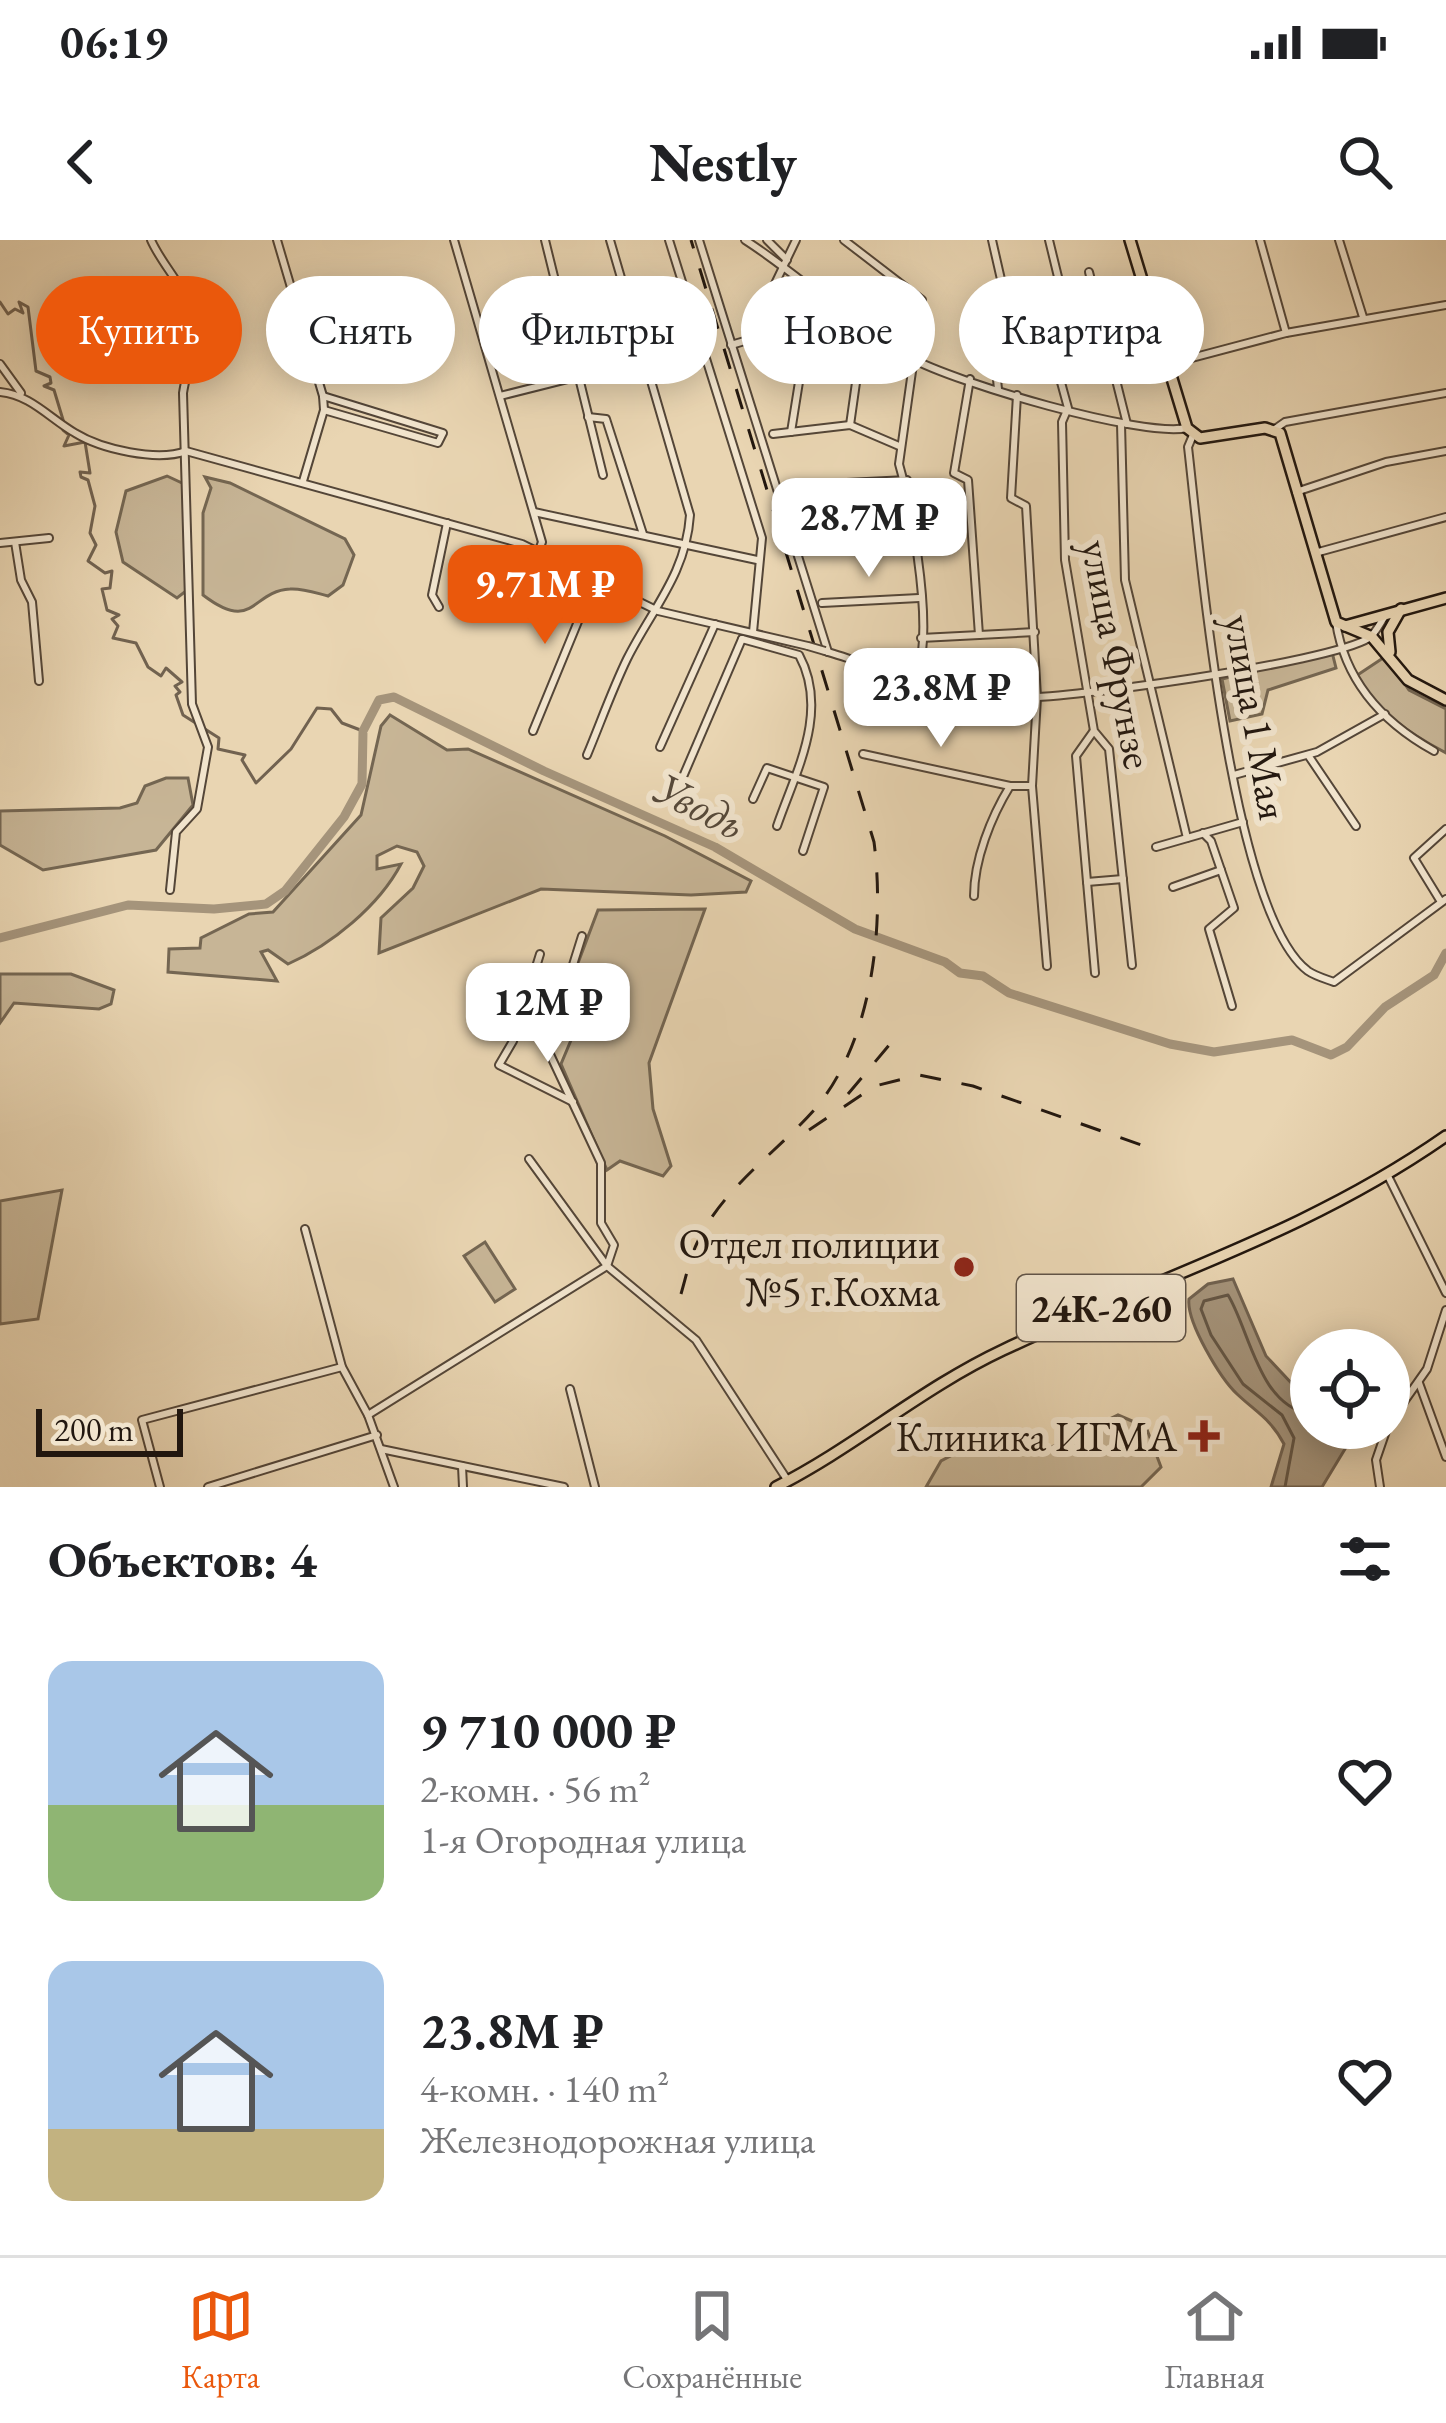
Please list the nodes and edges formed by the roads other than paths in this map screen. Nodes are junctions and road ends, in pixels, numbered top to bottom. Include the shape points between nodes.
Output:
1 (151, 240) edge
2 (277, 240) edge
3 (454, 240) edge
4 (545, 240) edge
5 (610, 240) edge
6 (669, 240) edge
7 (700, 240) edge
8 (745, 240) edge
9 (766, 240) edge
10 (796, 240) edge
11 (844, 240) edge
12 (992, 240) edge
13 (1049, 240) edge
14 (1130, 240) edge
15 (1260, 240) edge
16 (1339, 240) edge
17 (786, 262) junction
18 (1089, 272) dead end
19 (288, 276) edge
20 (554, 276) edge
21 (620, 276) edge
22 (679, 276) edge
23 (801, 276) edge
24 (891, 276) edge
25 (1000, 276) edge
26 (1058, 276) edge
27 (1140, 276) edge
28 (1446, 305) edge
29 (1363, 317) junction
30 (1286, 333) junction
31 (731, 344) junction
32 (1204, 355) edge
33 (0, 364) edge
34 (319, 384) edge
35 (549, 384) edge
36 (580, 384) edge
37 (652, 384) edge
38 (711, 384) edge
39 (799, 384) edge
40 (856, 384) edge
41 (909, 384) edge
42 (969, 384) edge
43 (986, 384) edge
44 (998, 384) edge
45 (1061, 384) edge
46 (1172, 384) edge
47 (998, 388) junction
48 (0, 392) edge
49 (1446, 394) edge
50 (322, 395) junction
51 (1017, 395) junction
52 (24, 396) junction
53 (500, 396) junction
54 (358, 406) junction
55 (1068, 408) junction
56 (324, 410) junction
57 (390, 415) junction
58 (588, 417) junction
59 (354, 418) junction
60 (1125, 423) junction
61 (425, 425) junction
62 (850, 425) junction
63 (386, 428) junction
64 (1275, 429) junction
65 (1190, 431) junction
66 (791, 432) junction
67 (773, 434) dead end
68 (421, 438) junction
69 (899, 446) junction
70 (186, 451) junction
71 (1446, 451) edge
72 (603, 475) dead end
73 (907, 480) junction
74 (303, 482) junction
75 (785, 486) dead end
76 (1296, 492) junction
77 (534, 512) junction
78 (1446, 517) edge
79 (447, 523) junction
80 (643, 534) junction
81 (49, 538) dead end
82 (915, 541) junction
83 (15, 542) junction
84 (0, 543) edge
85 (807, 548) dead end
86 (688, 549) junction
87 (542, 554) junction
88 (1312, 554) junction
89 (758, 560) junction
90 (601, 586) junction
91 (521, 598) dead end
92 (919, 598) junction
93 (1446, 598) edge
94 (822, 604) dead end
95 (439, 607) dead end
96 (1401, 609) junction
97 (658, 611) junction
98 (1386, 614) junction
99 (715, 624) junction
100 (1340, 624) junction
101 (1035, 632) junction
102 (747, 634) junction
103 (979, 635) junction
104 (1372, 637) junction
105 (921, 638) junction
106 (1340, 649) junction
107 (826, 651) junction
108 (1392, 657) junction
109 (1214, 674) junction
110 (911, 677) junction
111 (39, 681) dead end
112 (1147, 682) junction
113 (1088, 690) junction
114 (1037, 697) junction
115 (1446, 700) edge
116 (1385, 714) junction
117 (533, 731) dead end
118 (1094, 731) junction
119 (660, 747) dead end
120 (1434, 751) dead end
121 (862, 754) dead end
122 (1307, 754) junction
123 (587, 755) dead end
124 (1234, 775) junction
125 (799, 778) junction
126 (679, 786) dead end
127 (1010, 786) junction
128 (1032, 786) junction
129 (753, 799) dead end
130 (1243, 822) junction
131 (776, 826) dead end
132 (1356, 826) dead end
133 (1446, 829) edge
134 (1203, 833) junction
135 (1187, 838) junction
136 (1156, 847) dead end
137 (803, 851) dead end
138 (1221, 870) junction
139 (1123, 879) junction
140 (1087, 881) junction
141 (1173, 887) dead end
142 (170, 890) dead end
143 (974, 896) dead end
144 (1444, 900) edge
145 (582, 936) dead end
146 (540, 955) dead end
147 (1132, 965) dead end
148 (1047, 966) dead end
149 (1095, 973) dead end
150 (1232, 1006) dead end
151 (576, 1104) junction
152 (1446, 1133) edge
153 (530, 1160) dead end
154 (1389, 1178) junction
155 (305, 1229) dead end
156 (607, 1266) junction
157 (1446, 1289) edge
158 (1446, 1310) edge
159 (342, 1367) junction
160 (1419, 1383) junction
161 (570, 1389) dead end
162 (1410, 1395) edge
163 (368, 1415) junction
164 (376, 1435) junction
165 (381, 1449) junction
166 (1380, 1449) edge
167 (1446, 1457) edge
168 (462, 1466) junction
169 (788, 1481) junction
170 (160, 1487) edge
171 (208, 1487) edge
172 (394, 1487) edge
173 (463, 1487) edge
174 (564, 1487) edge
175 (596, 1487) edge
176 (776, 1487) edge
177 (1380, 1487) edge

1 - 70 street via 190,306
2 - 19 street
3 - 53 street
4 - 20 street
5 - 21 street
6 - 22 street
7 - 31 street
8 - 17 street
9 - 17 street
10 - 17 street
11 - 24 street
12 - 25 street
13 - 26 street
14 - 27 main road
15 - 30 street
16 - 29 street
17 - 23 street
17 - 31 street via 748,340
18 - 60 street
28 - 29 street
29 - 30 street
30 - 32 street
31 - 107 street
33 - 52 street
34 - 50 street
35 - 53 street
36 - 58 street
37 - 86 street via 690,515
38 - 89 street via 762,538
39 - 66 street
40 - 62 street
41 - 69 street
42 - 103 street via 954,473 968,480
43 - 47 street
44 - 47 street
45 - 55 street, улица Фрунзе
46 - 65 main road
47 - 51 street
48 - 52 street
49 - 64 street
50 - 54 street
50 - 56 street
51 - 55 street
51 - 101 street via 1011,498 1027,506
52 - 70 street via 79,436 168,458
53 - 77 street
54 - 57 street
54 - 59 street
55 - 60 street
55 - 113 street, улица Фрунзе via 1065,560
56 - 59 street
56 - 74 street
57 - 61 street
57 - 63 street
58 - 72 street
58 - 80 street via 606,418
59 - 63 street
60 - 65 street
60 - 112 street via 1120,538
61 - 68 street
61 - 68 street via 442,430 441,441
62 - 66 street
62 - 69 street
63 - 68 street
64 - 65 main road via 1207,439
64 - 76 main road
65 - 109 street, улица 1 Мая
66 - 67 street
69 - 73 street
70 - 74 street
70 - 142 street via 192,704 208,747 197,809 176,832
71 - 76 street
73 - 75 street
73 - 82 street
74 - 79 street
76 - 88 main road
77 - 80 street
77 - 87 street
78 - 88 street
79 - 87 street
79 - 95 street via 432,596
80 - 86 street
81 - 83 street
82 - 85 street
82 - 92 street
83 - 84 street
83 - 111 street via 32,602
86 - 89 street
86 - 97 street
87 - 90 street
87 - 91 street
88 - 100 main road
89 - 102 street via 759,607
90 - 97 street
90 - 117 street
92 - 94 street
92 - 105 street
93 - 96 main road
96 - 98 main road
96 - 108 main road via 1388,632
97 - 99 street
97 - 123 street via 627,659
98 - 100 main road
98 - 104 street
99 - 102 street
99 - 119 street
100 - 104 main road
100 - 106 street
101 - 103 street
101 - 114 street
102 - 107 street, bridge
102 - 125 street via 803,660 810,694
102 - 126 street
103 - 105 street
104 - 106 street
104 - 108 main road
105 - 110 street
106 - 109 street
106 - 116 street via 1350,676
107 - 110 street
108 - 115 main road via 1408,680
109 - 112 street
109 - 124 street, улица 1 Мая
110 - 114 street via 992,697
112 - 113 street
112 - 135 street
113 - 114 street
113 - 118 street, улица Фрунзе
114 - 128 street
116 - 120 street
116 - 122 street
118 - 139 street, улица Фрунзе via 1109,749
118 - 140 street via 1076,756
121 - 127 street
122 - 124 street
122 - 132 street
124 - 130 street, улица 1 Мая
125 - 129 street via 767,768
125 - 131 street
125 - 137 street via 820,784 824,794
127 - 128 street
127 - 143 street via 977,864
128 - 148 street
130 - 134 street
130 - 144 street, улица 1 Мая via 1297,959 1334,982
133 - 144 street via 1414,858
134 - 135 street
134 - 138 street
135 - 136 street
138 - 141 street
138 - 150 street via 1234,908 1209,929
139 - 140 street
139 - 147 street, улица Фрунзе
140 - 149 street
145 - 151 street via 548,1048
146 - 151 street via 499,1064
151 - 156 street via 601,1163 601,1223 614,1246
152 - 154 main road, 24К-260
153 - 156 street
154 - 157 street
154 - 169 main road, 24К-260 via 1001,1350
155 - 159 street
156 - 163 street
156 - 169 street via 696,1340
158 - 160 street
159 - 163 street
159 - 170 street via 142,1420
160 - 162 street
160 - 167 street
161 - 175 street
163 - 164 street
164 - 165 street
164 - 171 street
165 - 168 street
165 - 172 street
166 - 177 street
168 - 173 street
168 - 174 street
169 - 176 main road, 24К-260

